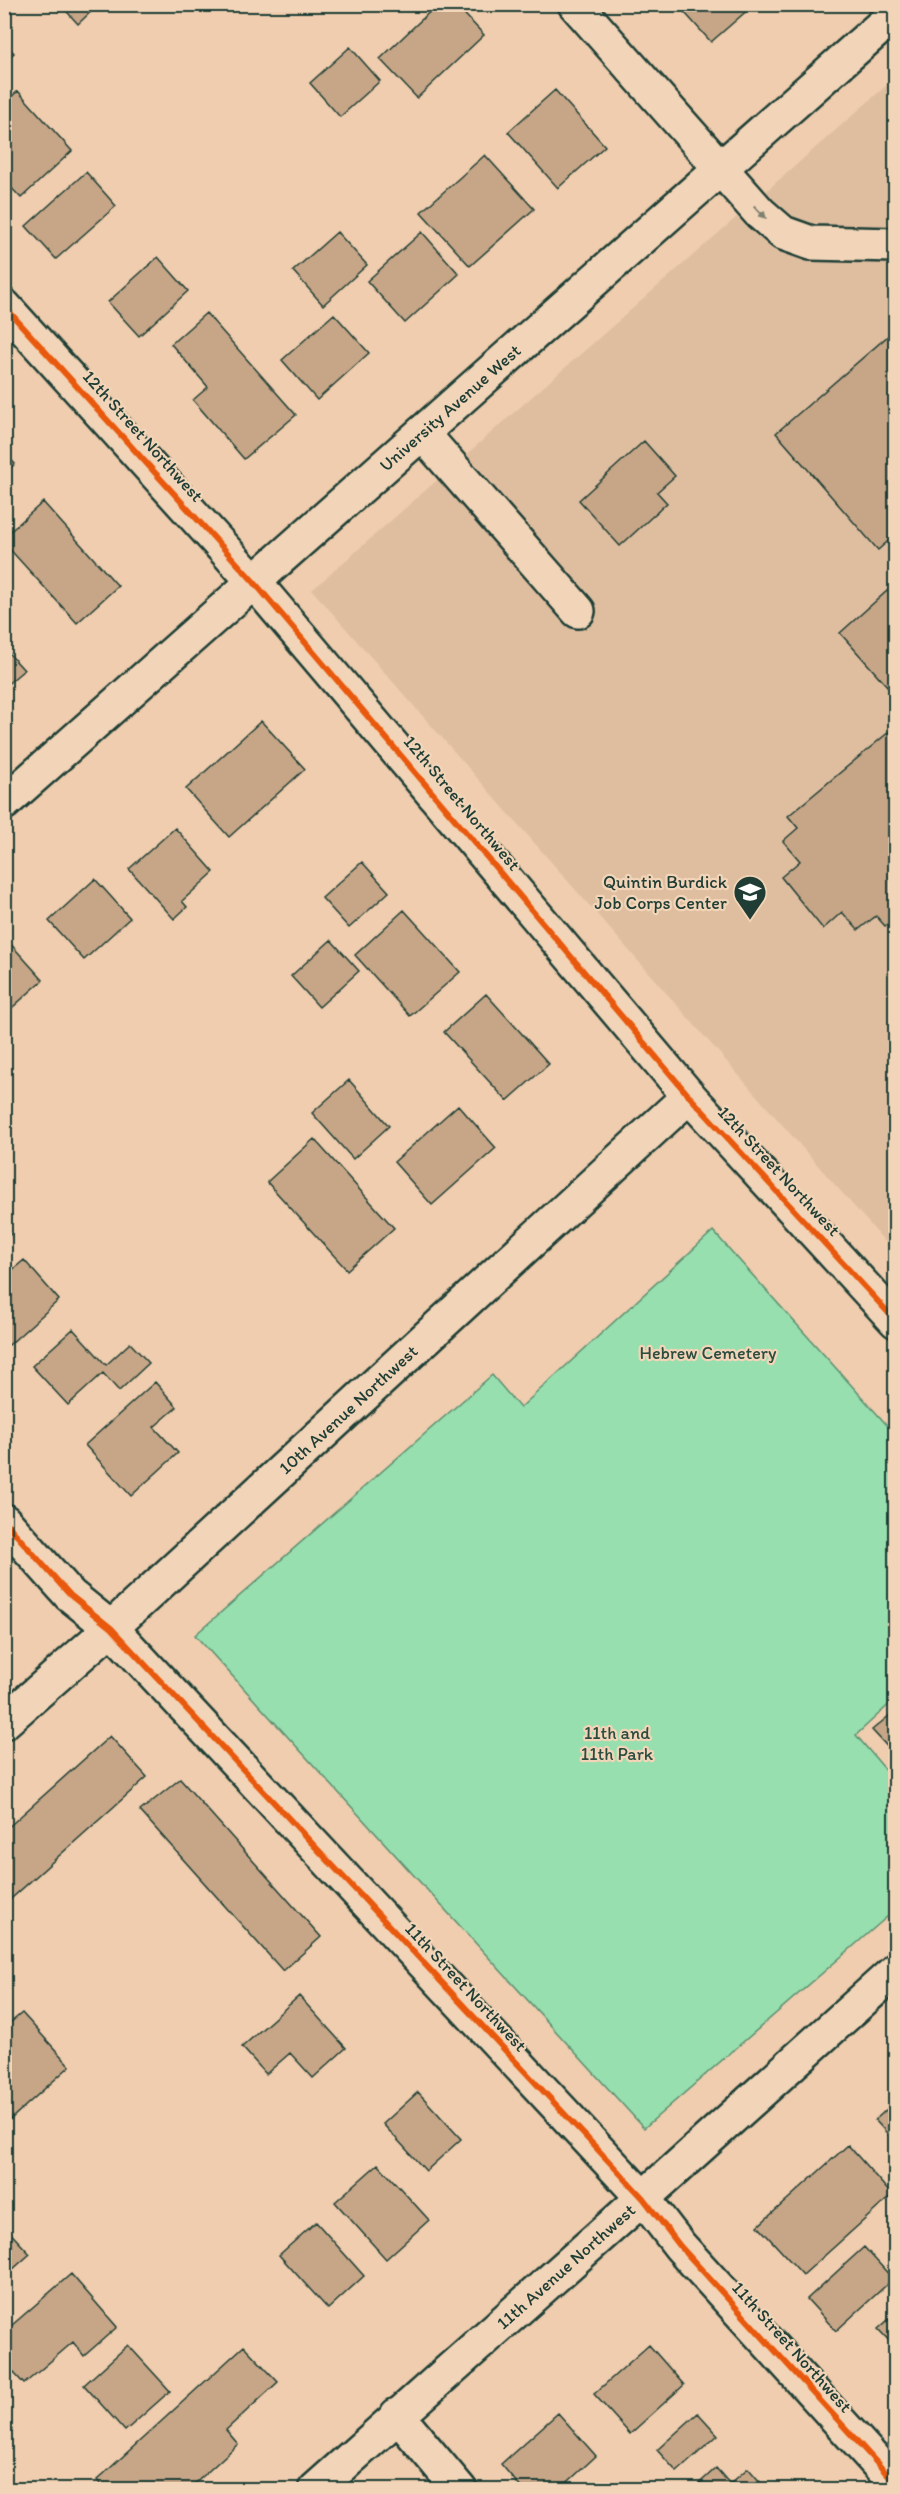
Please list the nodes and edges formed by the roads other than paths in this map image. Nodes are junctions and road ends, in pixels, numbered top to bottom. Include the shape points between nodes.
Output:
1 (575, 4) edge
2 (896, 13) edge
3 (722, 168) junction
4 (896, 245) edge
5 (4, 306) edge
6 (422, 433) junction
7 (254, 582) junction
8 (578, 610) dead end
9 (4, 803) edge
10 (689, 1096) junction
11 (896, 1321) edge
12 (4, 1521) edge
13 (111, 1628) junction
14 (4, 1722) edge
15 (896, 1970) edge
16 (643, 2198) junction
17 (397, 2415) junction
18 (896, 2484) edge
19 (315, 2490) edge
20 (460, 2490) edge

1 - 3 street
2 - 3 street, University Avenue West
3 -> 4 street via 760,213 783,233 811,243
3 - 6 street, University Avenue West
5 - 7 street, 12th Street Northwest
6 - 7 street, University Avenue West
6 - 8 street
7 - 9 street, University Avenue West
7 - 10 street, 12th Street Northwest
10 - 11 street, 12th Street Northwest
10 - 13 street, 10th Avenue Northwest
12 - 13 street, 11th Street Northwest via 70,1595
13 - 14 street, 10th Avenue Northwest
13 - 16 street, 11th Street Northwest
15 - 16 street, 11th Avenue Northwest
16 - 17 street, 11th Avenue Northwest
16 - 18 street, 11th Street Northwest via 680,2246
17 - 19 street, 11th Avenue Northwest
17 - 20 street

